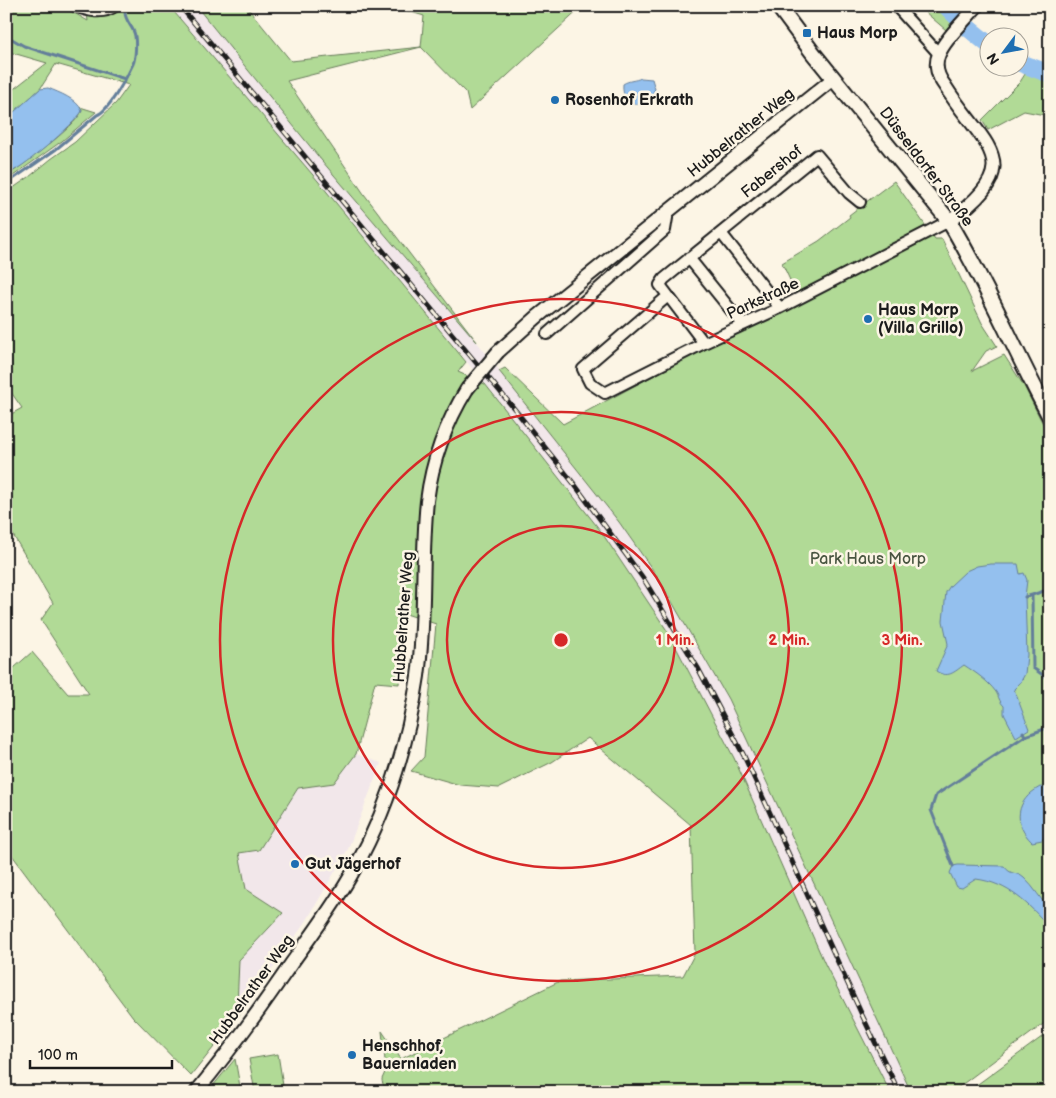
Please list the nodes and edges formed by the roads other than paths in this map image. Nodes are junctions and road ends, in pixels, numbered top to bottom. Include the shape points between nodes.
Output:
1 (75, 6) edge
2 (115, 6) edge
3 (778, 6) edge
4 (896, 6) edge
5 (977, 6) edge
6 (939, 54) junction
7 (834, 78) junction
8 (860, 202) dead end
9 (668, 212) junction
10 (949, 222) junction
11 (721, 233) junction
12 (689, 258) junction
13 (668, 296) junction
14 (780, 308) junction
15 (743, 325) junction
16 (547, 334) dead end
17 (704, 343) junction
18 (1050, 417) edge
19 (196, 1092) edge

1 - 2 street via 94,12 109,11
3 - 7 main road, Düsseldorfer Straße
4 - 6 street
5 - 6 street
6 - 10 street via 939,78 990,148 994,164 987,186
7 - 9 street, Hubbelrather Weg
7 - 10 main road, Düsseldorfer Straße
8 - 11 street, Fabershof via 817,155
9 - 16 street via 665,230
9 - 19 street, Hubbelrather Weg, bridge via 498,352 458,403 444,434 427,501 418,676 396,771 378,819 355,869 336,900 256,1014
10 - 14 street, Parkstraße
10 - 18 main road, Düsseldorfer Straße
11 - 12 street, Fabershof
11 - 14 street
12 - 13 street, Fabershof via 660,285
12 - 15 street
13 - 17 street
13 - 17 street, Parkstraße via 583,369 590,383 605,392
14 - 15 street, Parkstraße
15 - 17 street, Parkstraße

